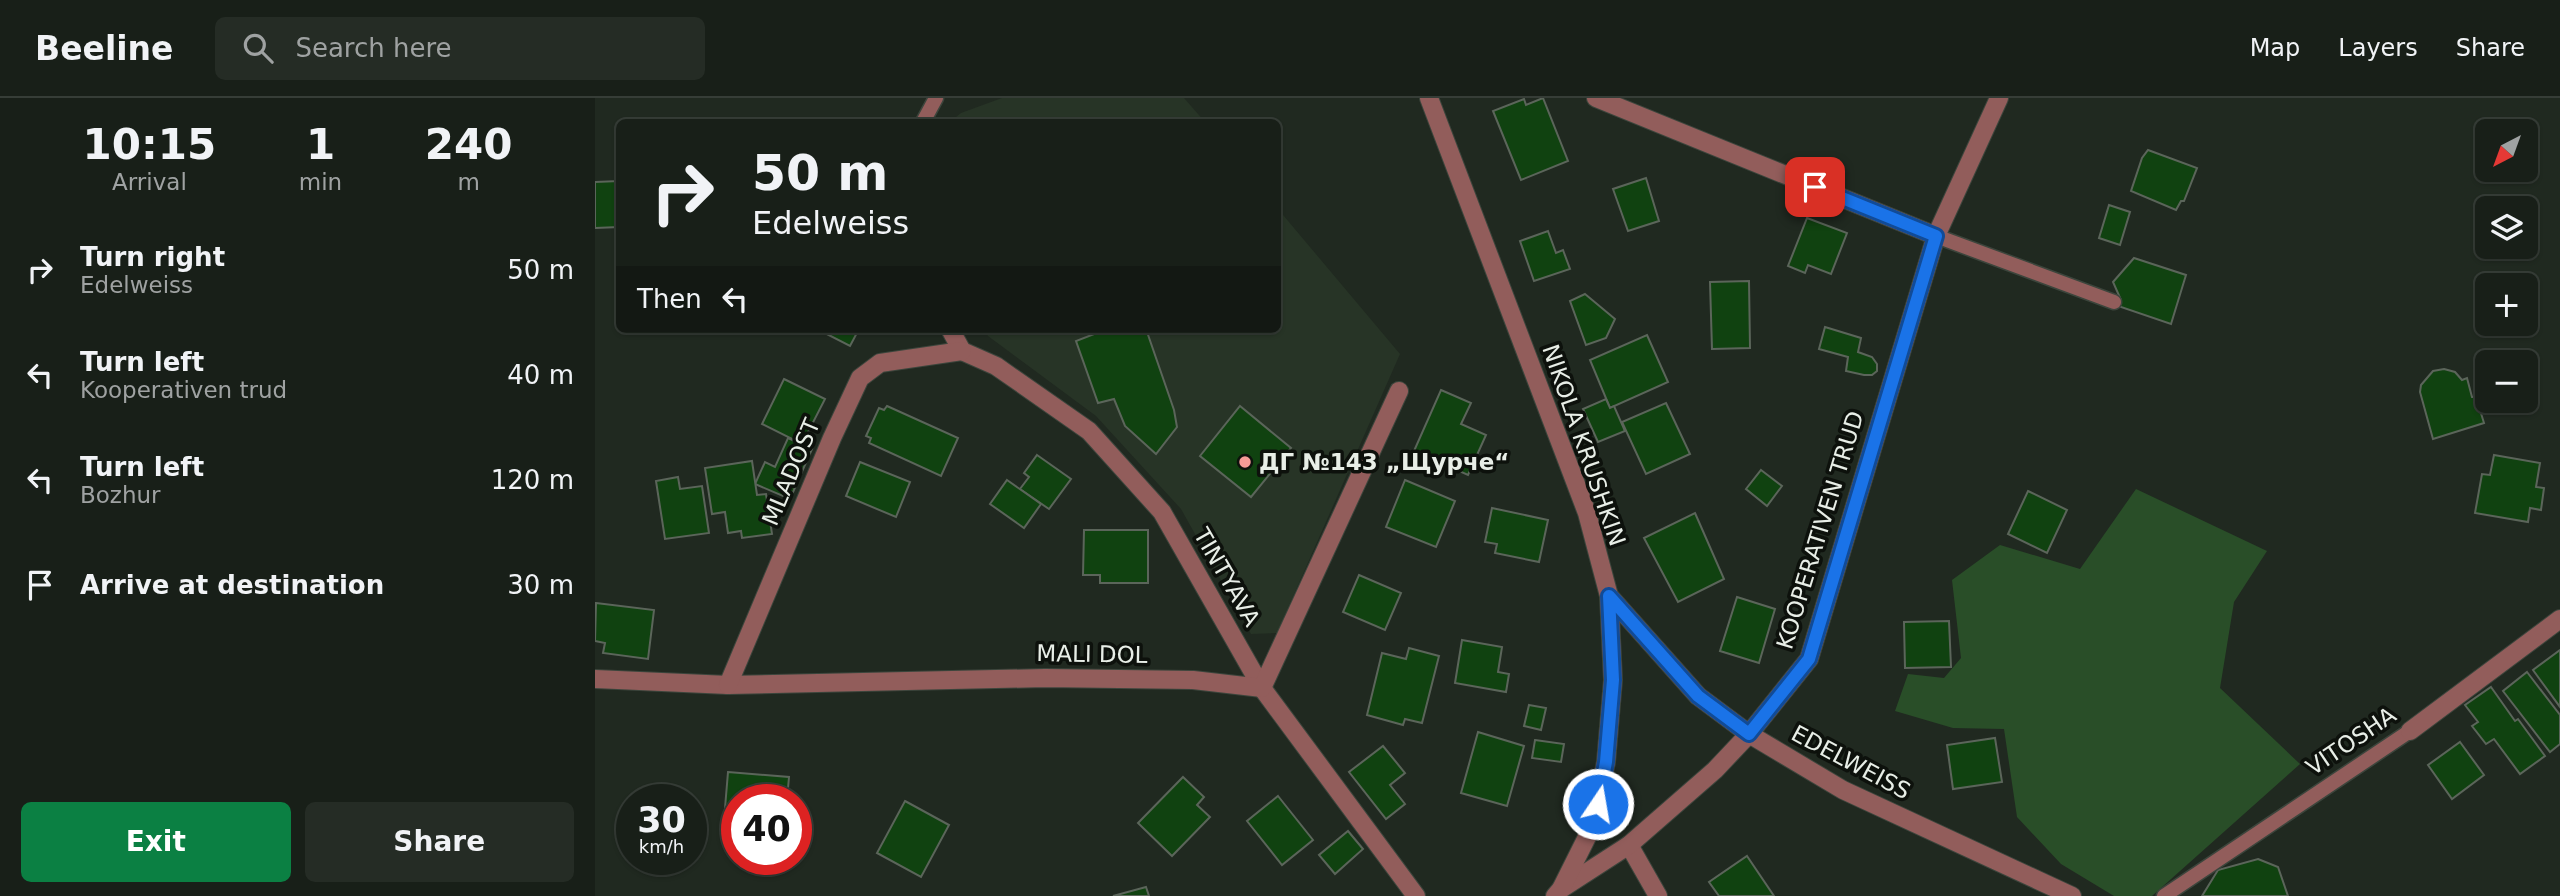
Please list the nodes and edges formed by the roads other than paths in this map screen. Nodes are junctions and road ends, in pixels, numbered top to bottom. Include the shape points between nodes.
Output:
1 (936, 98) edge
2 (1429, 98) edge
3 (1596, 98) edge
4 (1999, 98) edge
5 (925, 119) edge
6 (1936, 236) junction
7 (2114, 302) dead end
8 (952, 333) edge
9 (962, 351) junction
10 (1399, 390) dead end
11 (1609, 596) junction
12 (2560, 619) edge
13 (595, 679) edge
14 (728, 685) junction
15 (1262, 688) junction
16 (2410, 731) joint
17 (1749, 734) junction
18 (1629, 845) junction
19 (1558, 893) edge
20 (1416, 896) edge
21 (1658, 896) edge
22 (2072, 896) edge
23 (2164, 896) edge

1 - 5 lane
2 - 11 street, NIKOLA KRUSHKIN via 1587,513
3 - 6 street
4 - 6 street, KOOPERATIVEN TRUD
6 - 7 lane
6 - 17 street, KOOPERATIVEN TRUD via 1809,659
8 - 9 street
9 - 14 street, MLADOST via 880,363 860,378
9 - 15 street, TINTYAVA via 996,366 1089,431 1162,512
10 - 15 street
11 - 17 street, EDELWEISS via 1698,696
11 - 19 street, NIKOLA KRUSHKIN via 1613,680 1606,762 1593,825
12 - 16 street, VITOSHA
13 - 14 street, MALI DOL
14 - 15 street, MALI DOL via 1045,678 1193,680
15 - 20 street, TINTYAVA
16 - 23 lane, VITOSHA
17 - 18 street, KOOPERATIVEN TRUD
17 - 22 street, EDELWEISS via 1843,790
18 - 19 street, KOOPERATIVEN TRUD
18 - 21 street

